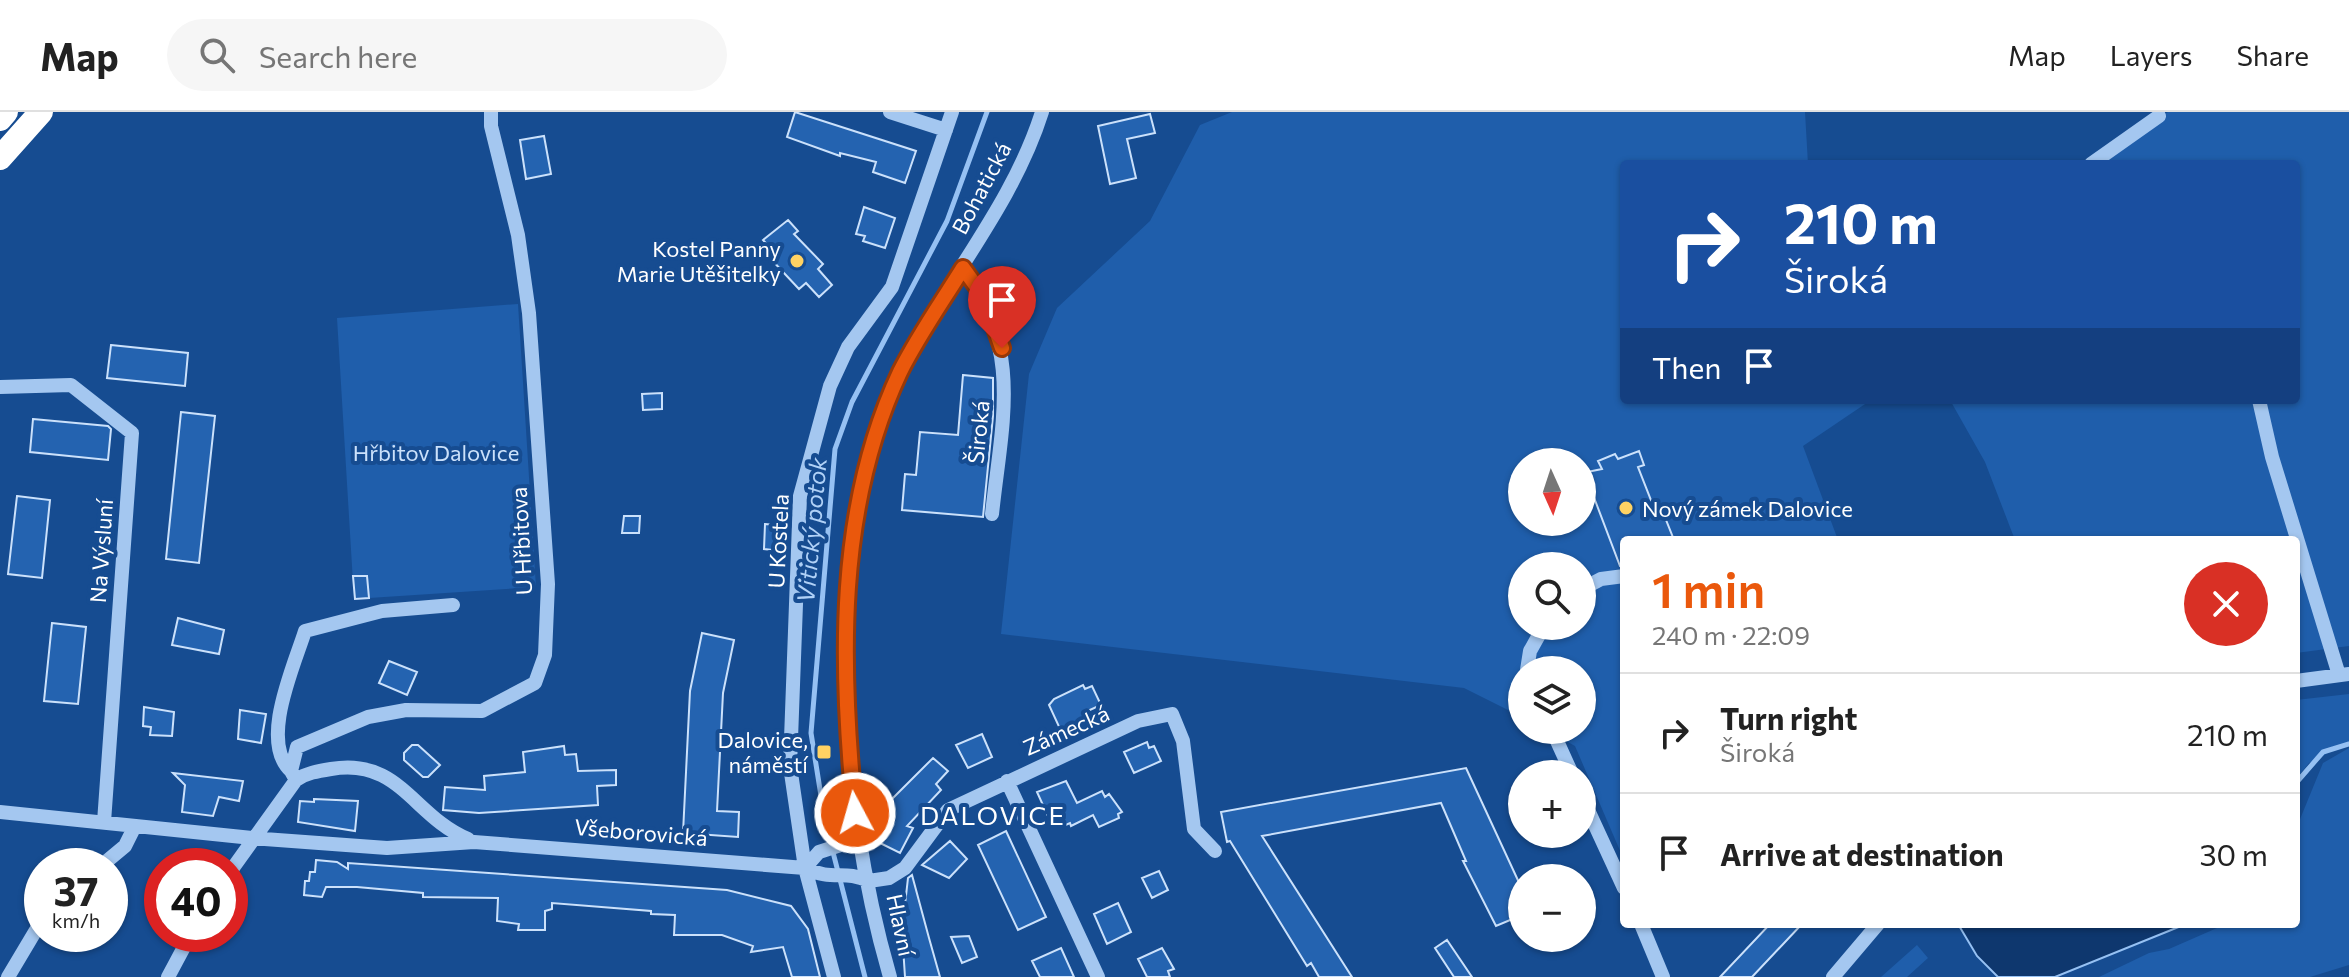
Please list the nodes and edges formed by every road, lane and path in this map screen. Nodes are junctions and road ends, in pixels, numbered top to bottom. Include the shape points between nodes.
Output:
1 (6, 112) edge
2 (41, 112) edge
3 (491, 112) edge
4 (890, 112) edge
5 (952, 112) edge
6 (1042, 112) edge
7 (2159, 116) dead end
8 (0, 119) edge
9 (946, 130) junction
10 (0, 158) edge
11 (2111, 159) edge
12 (963, 268) junction
13 (0, 387) edge
14 (2260, 404) edge
15 (992, 514) dead end
16 (2298, 536) edge
17 (2300, 541) edge
18 (1620, 577) edge
19 (1596, 582) edge
20 (453, 605) dead end
21 (2344, 674) edge
22 (2300, 680) edge
23 (293, 776) junction
24 (1007, 781) junction
25 (0, 812) edge
26 (104, 822) junction
27 (135, 826) junction
28 (1596, 827) edge
29 (252, 838) junction
30 (474, 842) junction
31 (853, 842) junction
32 (123, 848) edge
33 (246, 848) edge
34 (1215, 851) dead end
35 (805, 868) junction
36 (1620, 879) edge
37 (869, 881) junction
38 (1643, 928) edge
39 (1875, 928) edge
40 (24, 950) edge
41 (181, 952) edge
42 (8, 977) edge
43 (168, 977) edge
44 (834, 977) edge
45 (890, 977) edge
46 (1098, 977) edge
47 (1663, 977) edge
48 (1833, 977) edge

1 - 8 highway
2 - 10 highway
3 - 23 street, U Hřbitova via 529,313 548,584 545,655 535,683 482,711 406,710 368,717 297,747
4 - 9 street
5 - 9 street, U Kostela
6 - 12 street, Bohatická via 1008,190
7 - 11 street
9 - 35 street, U Kostela via 892,287 848,347 830,386 800,496 790,766
12 - 15 street, Široká via 984,297 1006,379
12 - 31 street, Bohatická via 901,370 863,479 843,667
13 - 26 street, Na Výsluní via 71,385 132,433
14 - 16 street
17 - 21 street
18 - 19 street
20 - 23 street via 382,611 305,631 281,706 277,748
21 - 22 street
23 - 29 street
23 - 30 street, Všeborovická via 336,768 372,770 390,777 450,832
24 - 34 street, Zámecká via 1138,721 1172,714 1183,741 1194,829
24 - 37 street, Zámecká via 948,810 905,868
24 - 46 street
25 - 26 street, Všeborovická
26 - 27 street, Všeborovická
27 - 29 street, Všeborovická
27 - 32 street
28 - 36 street
29 - 30 street, Všeborovická via 387,848
29 - 33 street
30 - 35 street, Všeborovická
31 - 35 street via 819,852
31 - 37 street, Bohatická
35 - 37 street via 826,878 852,874
35 - 44 street, U Kostela
37 - 45 street, Hlavní
38 - 47 street
39 - 48 street
40 - 42 street
41 - 43 street

